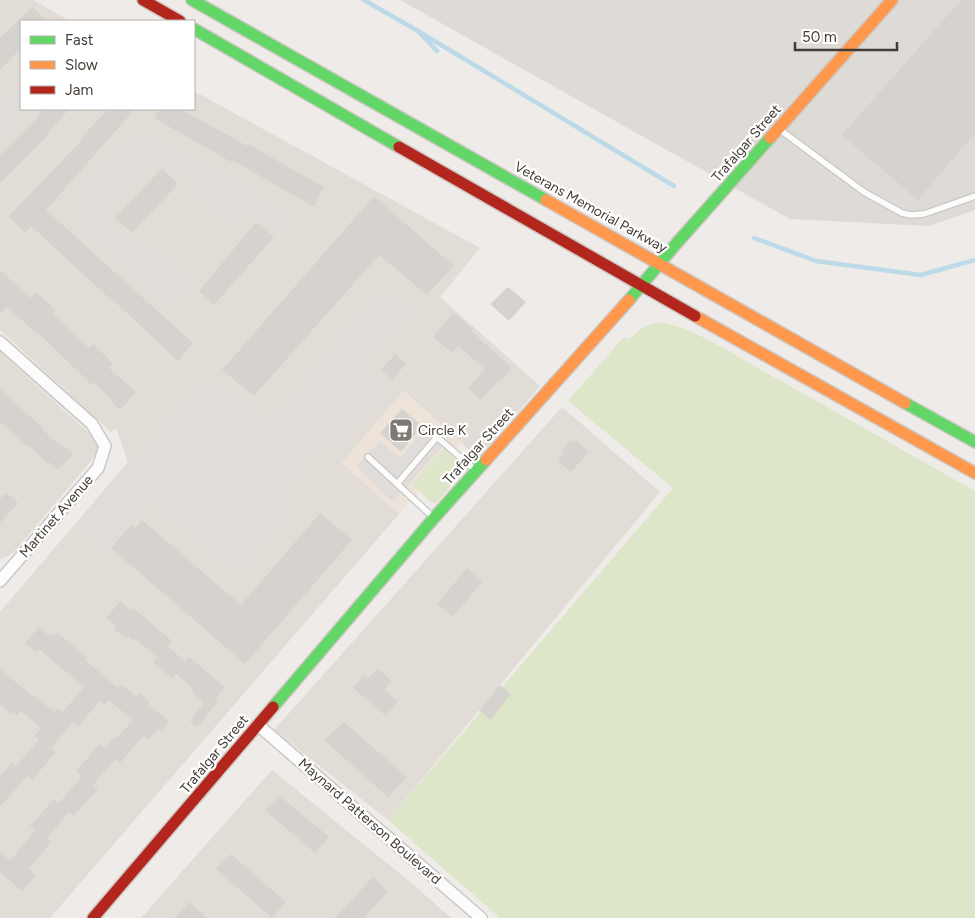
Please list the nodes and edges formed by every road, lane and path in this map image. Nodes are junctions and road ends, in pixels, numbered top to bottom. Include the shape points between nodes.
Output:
1 (143, 0) edge
2 (192, 0) edge
3 (892, 0) edge
4 (178, 20) edge
5 (195, 30) edge
6 (779, 128) junction
7 (975, 196) edge
8 (660, 263) junction
9 (642, 286) junction
10 (0, 342) edge
11 (975, 442) edge
12 (368, 457) dead end
13 (476, 471) junction
14 (975, 473) edge
15 (397, 484) junction
16 (434, 518) junction
17 (1, 579) edge
18 (258, 725) junction
19 (93, 918) edge
20 (481, 918) edge

1 - 4 main road
2 - 8 main road, Veterans Memorial Parkway
3 - 6 main road, Trafalgar Street
5 - 9 main road
6 - 7 lane via 864,192 902,212 924,214
6 - 8 main road, Trafalgar Street
8 - 9 main road, Trafalgar Street
8 - 11 main road, Veterans Memorial Parkway
9 - 13 main road, Trafalgar Street
9 - 14 main road
10 - 17 street, Martinet Avenue via 92,424 105,446 98,468
12 - 15 lane
13 - 15 lane via 437,437
13 - 16 main road, Trafalgar Street
15 - 16 lane
16 - 18 main road, Trafalgar Street
18 - 19 main road, Trafalgar Street
18 - 20 street, Maynard Patterson Boulevard

